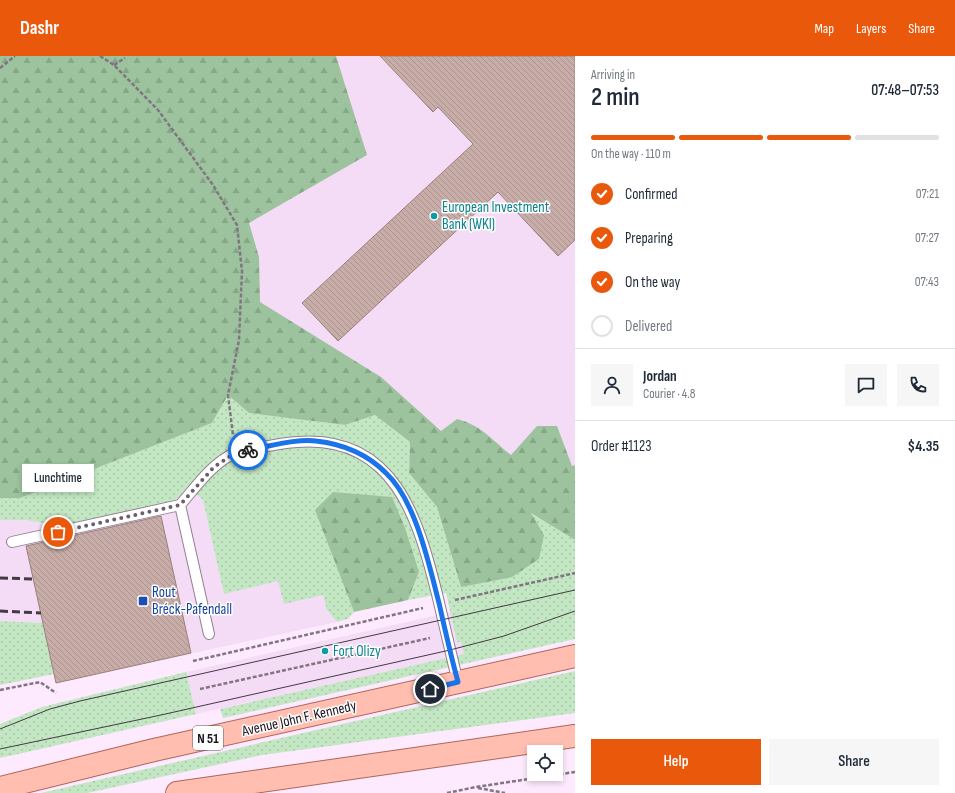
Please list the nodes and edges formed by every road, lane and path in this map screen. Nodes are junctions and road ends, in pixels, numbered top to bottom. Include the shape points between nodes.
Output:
1 (15, 56) edge
2 (100, 56) edge
3 (125, 58) dead end
4 (114, 65) junction
5 (0, 68) edge
6 (235, 453) junction
7 (180, 505) junction
8 (12, 542) dead end
9 (575, 573) edge
10 (439, 604) junction
11 (209, 634) dead end
12 (446, 635) junction
13 (575, 656) edge
14 (193, 661) dead end
15 (458, 682) junction
16 (0, 690) edge
17 (200, 690) dead end
18 (56, 693) dead end
19 (573, 736) edge
20 (575, 772) edge
21 (476, 787) junction
22 (0, 788) edge
23 (177, 793) edge
24 (447, 793) edge
25 (505, 793) edge

1 - 5 path
2 - 4 path
3 - 4 path
4 - 6 path via 158,110 213,185 237,225 242,270 239,340 228,395
6 - 7 lane via 214,467
6 - 10 lane via 315,440 343,446 366,456 387,473 403,495 426,551
7 - 8 lane
7 - 11 lane
9 - 10 path
10 - 12 lane
10 - 14 path
12 - 15 lane
12 - 17 path
13 - 15 main road, Avenue John F. Kennedy / N 51
15 - 22 main road, Avenue John F. Kennedy / N 51 via 154,750
16 - 18 path via 40,682
19 - 23 main road
20 - 21 path
21 - 24 path
21 - 25 path

